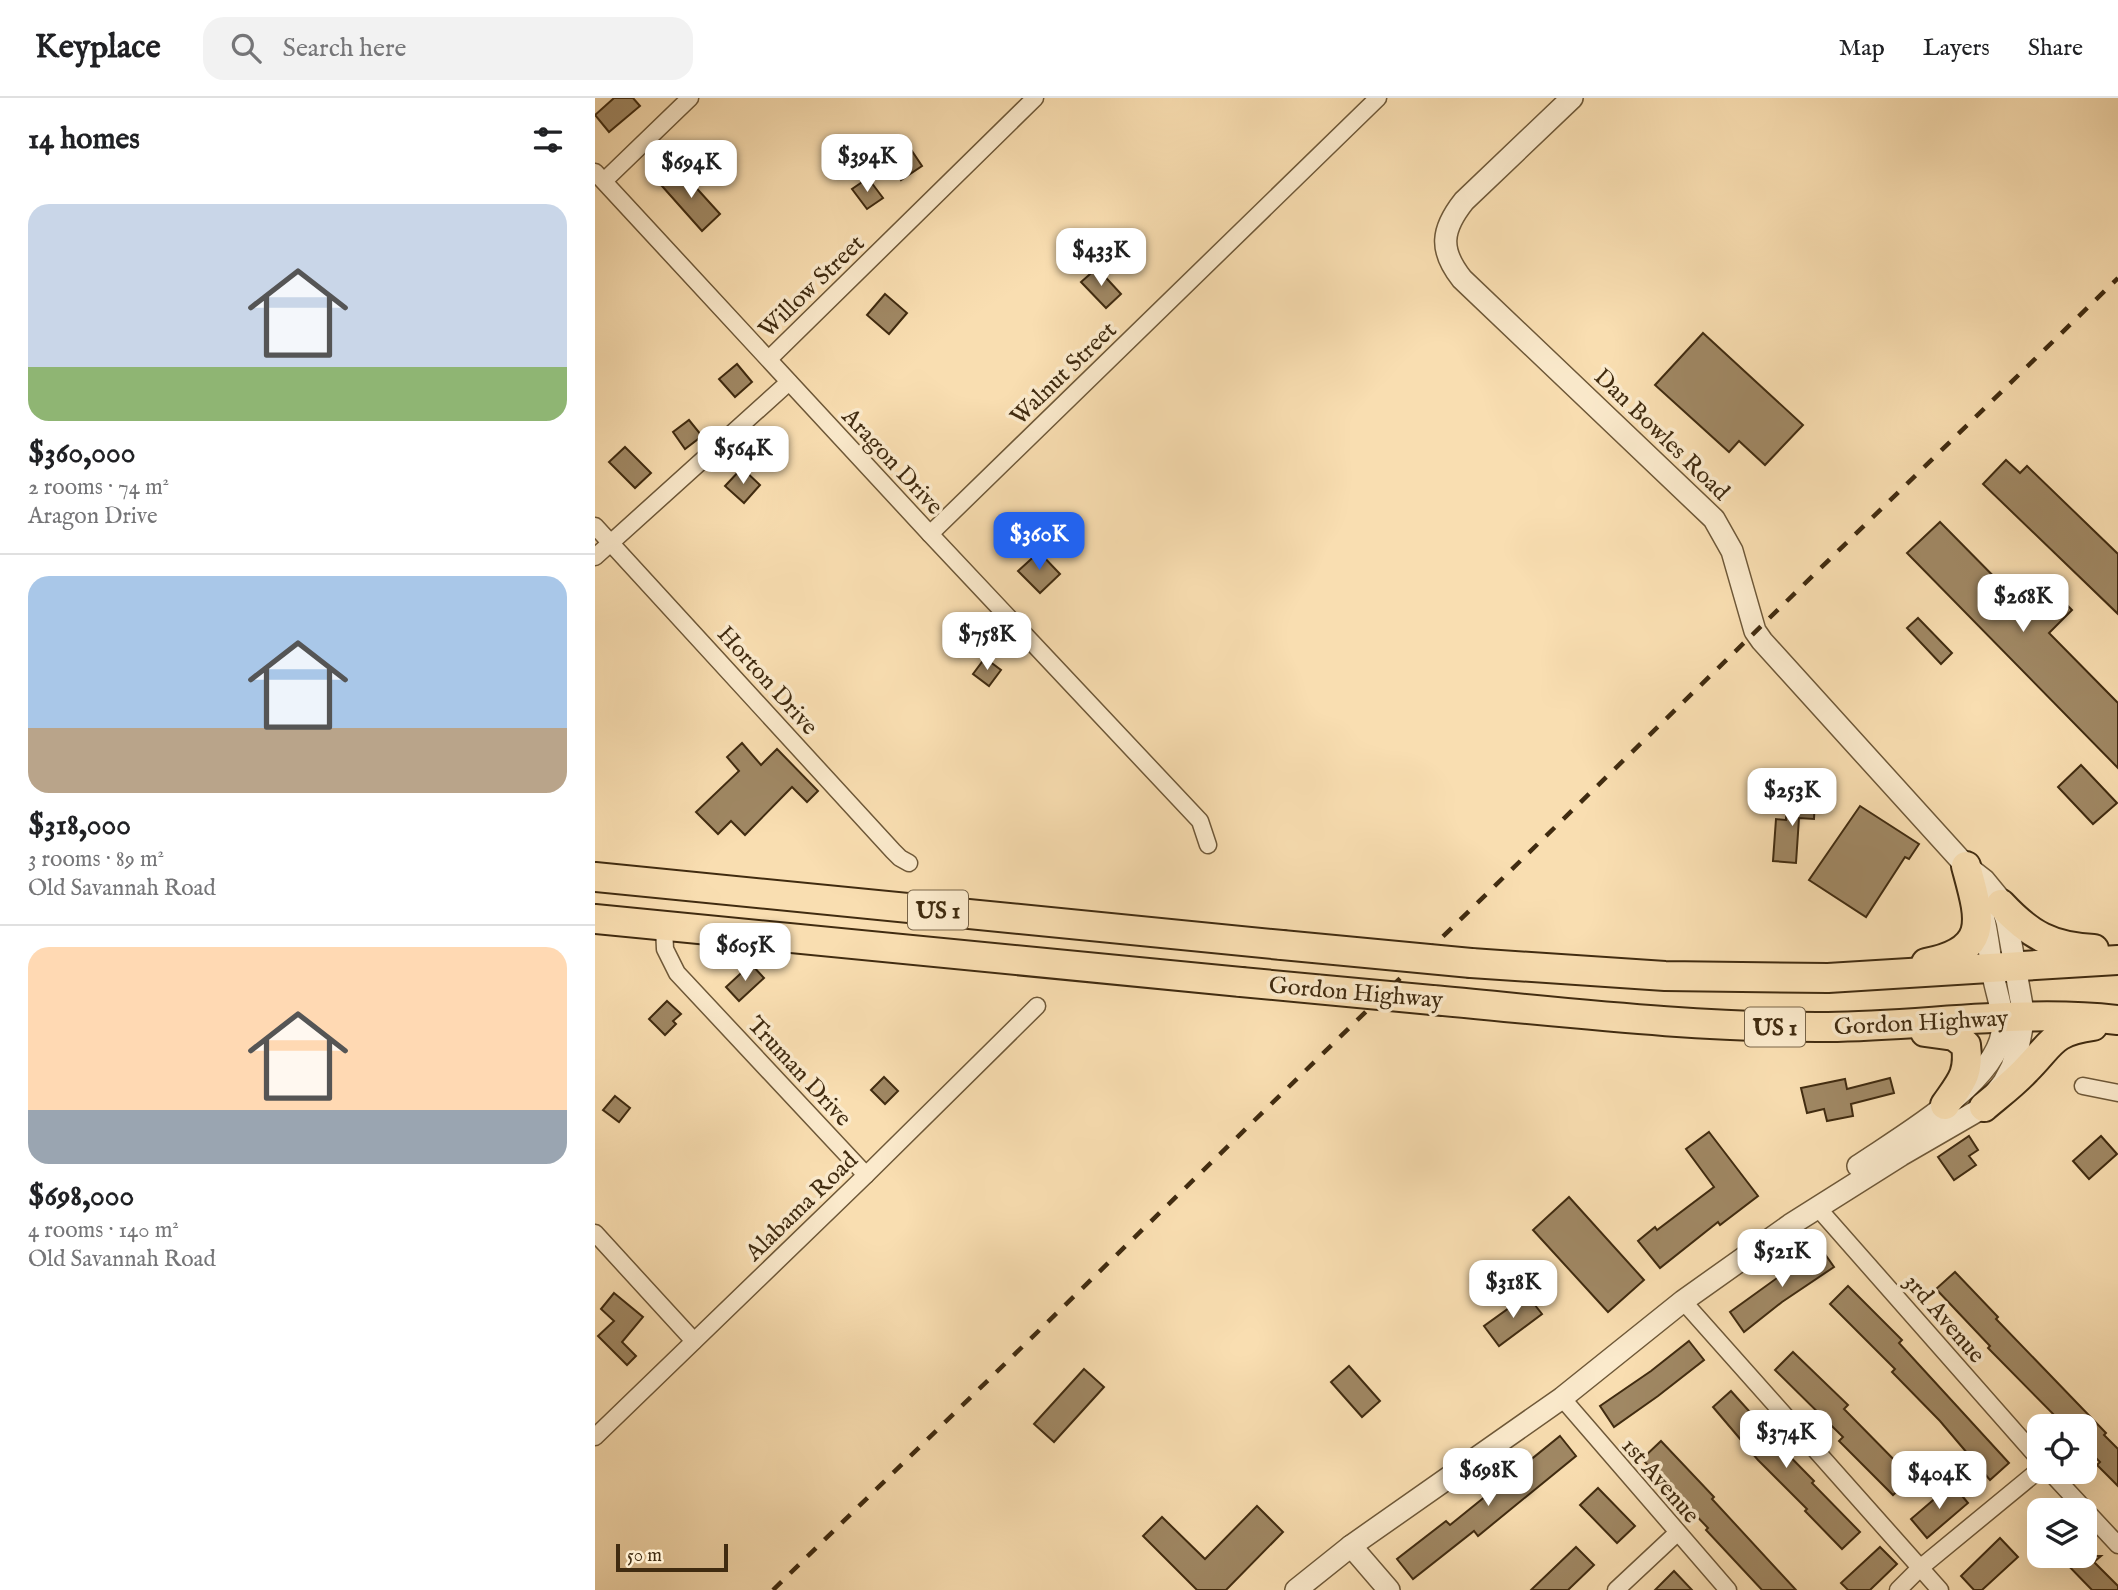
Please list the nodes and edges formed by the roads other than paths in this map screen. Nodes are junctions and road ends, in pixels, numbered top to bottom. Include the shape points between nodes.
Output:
1 (690, 98) edge
2 (1035, 98) edge
3 (1378, 98) edge
4 (1572, 98) edge
5 (599, 177) edge
6 (769, 359) junction
7 (789, 382) junction
8 (595, 526) edge
9 (930, 534) junction
10 (610, 542) junction
11 (595, 557) edge
12 (1208, 845) dead end
13 (909, 863) dead end
14 (595, 865) edge
15 (1966, 866) junction
16 (595, 877) edge
17 (624, 880) junction
18 (2001, 904) junction
19 (595, 919) edge
20 (664, 927) junction
21 (2118, 948) edge
22 (2118, 960) edge
23 (2004, 968) junction
24 (1855, 977) junction
25 (1037, 1006) dead end
26 (2013, 1018) junction
27 (2118, 1021) edge
28 (1874, 1025) junction
29 (2083, 1086) dead end
30 (2118, 1093) edge
31 (1945, 1105) junction
32 (1984, 1107) junction
33 (866, 1175) junction
34 (1817, 1207) junction
35 (595, 1233) edge
36 (1683, 1301) junction
37 (694, 1340) junction
38 (1562, 1398) junction
39 (595, 1437) edge
40 (2027, 1445) edge
41 (2027, 1480) edge
42 (2061, 1484) edge
43 (1677, 1533) junction
44 (2118, 1545) edge
45 (1351, 1546) junction
46 (1920, 1568) junction
47 (1296, 1590) edge
48 (1389, 1590) edge
49 (1616, 1590) edge
50 (1728, 1590) edge
51 (1898, 1590) edge
52 (1940, 1590) edge

1 - 5 street
2 - 6 street, Willow Street
3 - 9 street, Walnut Street
4 - 15 street, Dan Bowles Road via 1451,217 1446,236 1448,259 1462,279 1714,519 1731,551 1755,631
5 - 6 street, Aragon Drive
6 - 7 street, Aragon Drive
7 - 9 street, Aragon Drive
7 - 10 street
8 - 10 street, Horton Drive
9 - 12 street, Aragon Drive via 1200,821
10 - 11 street
10 - 13 street, Horton Drive
14 - 17 highway
15 - 18 street, Dan Bowles Road via 1984,880
15 - 23 street, Dan Bowles Road via 1982,908 1990,950
15 - 24 highway via 1978,917 1966,948 1943,960
16 - 17 highway, Gordon Highway / US 1
17 - 24 highway, Gordon Highway / US 1, bridge via 1471,963 1665,976
18 - 21 highway via 2045,940 2071,948
18 - 23 street, Dan Bowles Road via 2007,921
19 - 20 highway, Gordon Highway / US 1
20 - 28 highway, Gordon Highway / US 1, bridge via 1689,1023
20 - 33 street, Truman Drive via 665,949 677,973
22 - 23 highway, Gordon Highway / US 1
23 - 24 highway, Gordon Highway / US 1
23 - 26 street
25 - 33 street, Alabama Road
26 - 27 highway, Gordon Highway / US 1 via 2075,1015
26 - 28 highway, Gordon Highway / US 1
26 - 31 street via 1993,1058
26 - 32 street via 2012,1067
27 - 32 highway via 2057,1036
28 - 31 highway via 1954,1036 1966,1045 1969,1063
29 - 30 street
31 - 34 street via 1836,1181
32 - 34 street
33 - 37 street, Alabama Road
34 - 36 street
34 - 40 street, 3rd Avenue
35 - 37 street
36 - 38 street
36 - 46 street
37 - 39 street, Alabama Road
38 - 43 street, 1st Avenue
38 - 45 street
41 - 46 street
42 - 44 street
43 - 49 street
43 - 50 street, 1st Avenue
45 - 47 street
45 - 48 street
46 - 51 street
46 - 52 street

